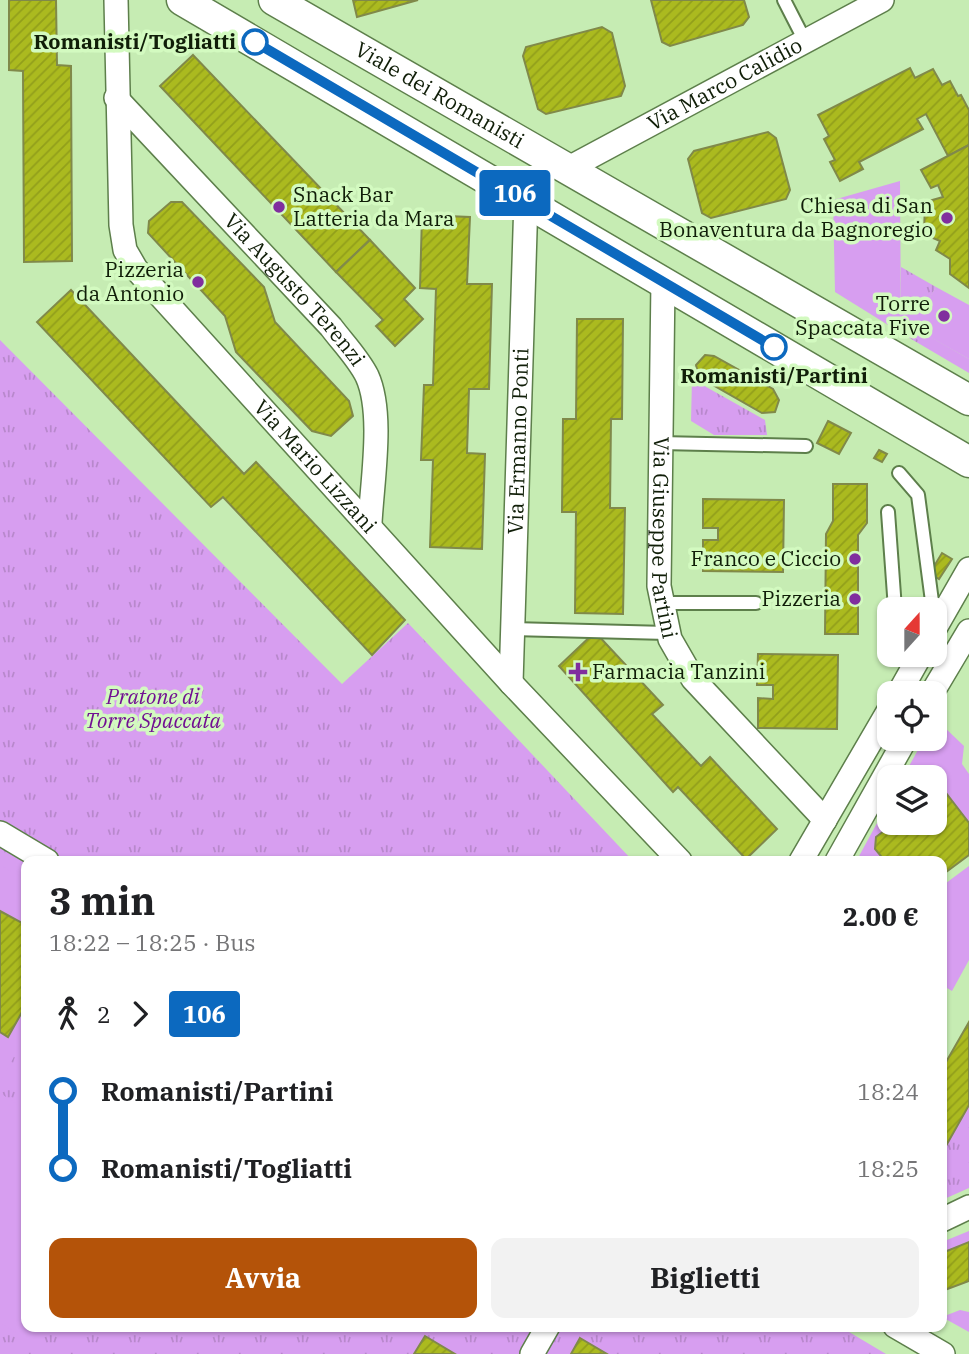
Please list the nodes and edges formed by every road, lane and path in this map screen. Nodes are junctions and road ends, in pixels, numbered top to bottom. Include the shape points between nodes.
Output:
1 (116, 0) edge
2 (182, 0) edge
3 (274, 0) edge
4 (784, 0) edge
5 (882, 0) edge
6 (806, 41) junction
7 (116, 98) junction
8 (569, 168) junction
9 (526, 199) junction
10 (663, 281) junction
11 (969, 400) edge
12 (660, 443) junction
13 (806, 446) dead end
14 (969, 462) edge
15 (899, 473) dead end
16 (888, 512) dead end
17 (370, 523) junction
18 (969, 569) edge
19 (894, 597) edge
20 (932, 597) edge
21 (947, 601) edge
22 (662, 603) junction
23 (756, 603) dead end
24 (512, 629) junction
25 (969, 631) edge
26 (667, 633) junction
27 (939, 681) edge
28 (511, 682) junction
29 (877, 731) edge
30 (899, 751) edge
31 (825, 820) junction
32 (0, 833) edge
33 (39, 856) edge
34 (675, 856) edge
35 (804, 856) edge
36 (840, 856) edge
37 (969, 1207) edge
38 (947, 1218) edge
39 (545, 1332) edge
40 (905, 1332) edge
41 (532, 1354) edge
42 (943, 1354) edge

1 - 7 street, Via Mario Lizzani
2 - 9 street
3 - 8 street, Viale dei Romanisti
4 - 6 lane
5 - 6 street, Via Marco Calidio
6 - 8 street, Via Marco Calidio
7 - 17 street, Via Mario Lizzani via 121,225 129,257 165,303
7 - 17 street, Via Augusto Terenzi via 331,327 362,366 375,408
8 - 11 street, Viale dei Romanisti
9 - 10 street
9 - 24 street, Via Ermanno Ponti
10 - 12 street, Via Giuseppe Partini
10 - 14 street
12 - 13 lane
12 - 22 street, Via Giuseppe Partini
15 - 20 lane via 918,495
16 - 19 lane
17 - 28 street, Via Mario Lizzani
18 - 21 street
22 - 23 lane
22 - 26 street, Via Giuseppe Partini
24 - 26 lane
24 - 28 street, Via Ermanno Ponti
25 - 27 street
26 - 31 street, Via Giuseppe Partini via 693,679
28 - 34 street, Via Mario Lizzani
29 - 31 street
30 - 36 street
31 - 35 street
32 - 33 street
37 - 38 street
39 - 41 street
40 - 42 street

